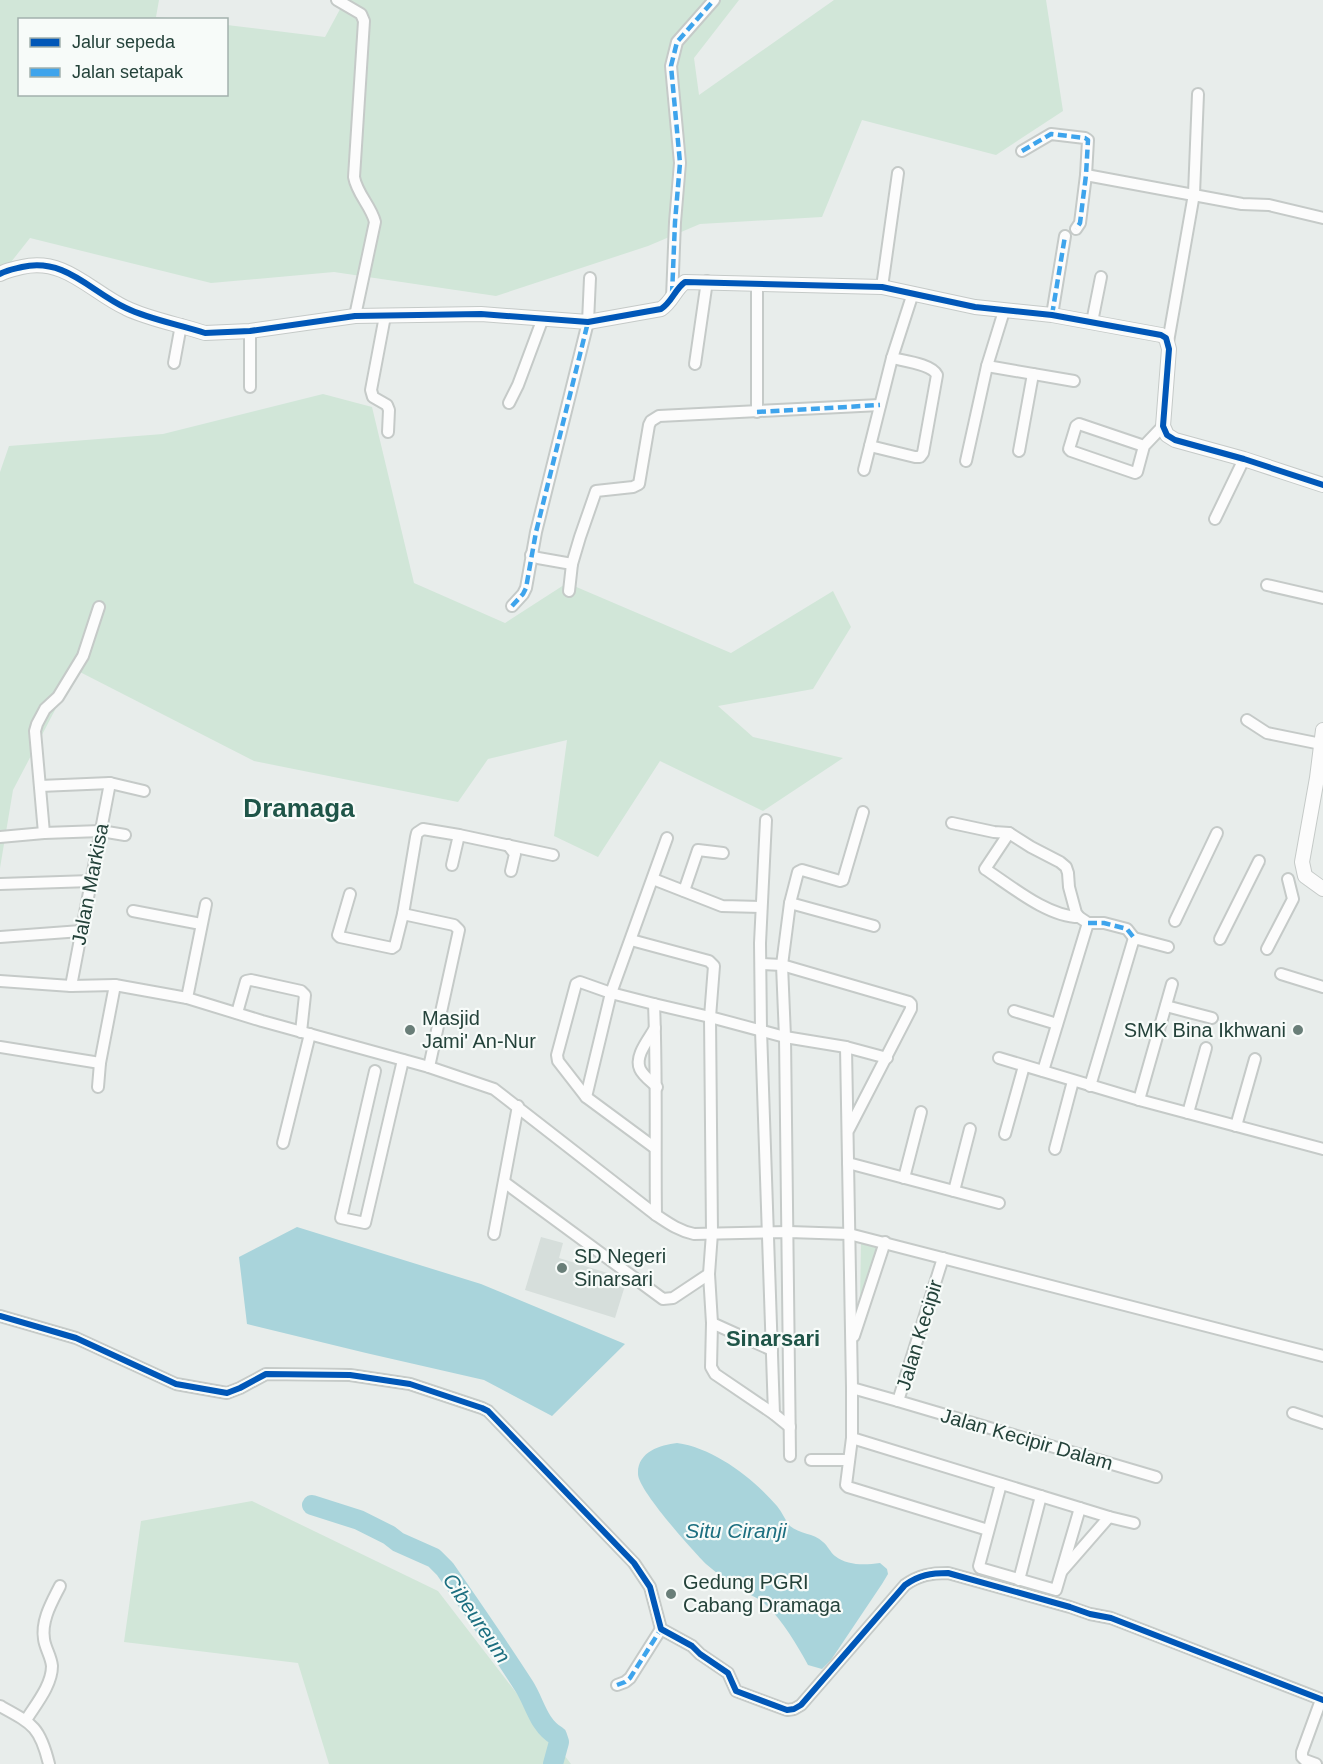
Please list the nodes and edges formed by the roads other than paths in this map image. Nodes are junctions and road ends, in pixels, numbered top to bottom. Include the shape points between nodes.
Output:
1 (338, 0) edge
2 (714, 0) edge
3 (1198, 94) dead end
4 (1022, 151) dead end
5 (897, 174) dead end
6 (1086, 175) junction
7 (1194, 194) junction
8 (1323, 218) edge
9 (1076, 229) dead end
10 (1065, 236) dead end
11 (0, 274) edge
12 (1101, 277) dead end
13 (590, 278) dead end
14 (706, 281) junction
15 (758, 285) junction
16 (882, 287) junction
17 (913, 293) junction
18 (672, 298) junction
19 (1004, 310) junction
20 (355, 315) junction
21 (1052, 315) junction
22 (385, 316) junction
23 (543, 318) junction
24 (588, 322) junction
25 (1092, 322) junction
26 (181, 325) junction
27 (250, 331) junction
28 (1168, 342) junction
29 (892, 358) junction
30 (174, 363) dead end
31 (695, 364) dead end
32 (987, 366) junction
33 (1034, 374) junction
34 (1074, 381) dead end
35 (250, 387) dead end
36 (509, 403) dead end
37 (880, 405) junction
38 (757, 412) junction
39 (1163, 426) junction
40 (388, 432) dead end
41 (870, 446) junction
42 (1144, 446) junction
43 (1019, 451) dead end
44 (1244, 459) junction
45 (966, 461) dead end
46 (864, 470) dead end
47 (1323, 485) edge
48 (1215, 519) dead end
49 (531, 555) junction
50 (572, 564) junction
51 (1268, 585) dead end
52 (569, 591) dead end
53 (1323, 598) edge
54 (512, 606) dead end
55 (99, 607) dead end
56 (1247, 720) dead end
57 (1322, 737) edge
58 (110, 783) junction
59 (40, 786) junction
60 (144, 791) dead end
61 (863, 812) dead end
62 (766, 819) dead end
63 (952, 823) dead end
64 (101, 831) junction
65 (44, 833) junction
66 (1009, 833) junction
67 (1217, 833) dead end
68 (124, 835) dead end
69 (459, 835) junction
70 (0, 837) edge
71 (667, 838) dead end
72 (508, 845) junction
73 (723, 853) dead end
74 (553, 855) dead end
75 (1259, 861) dead end
76 (452, 865) dead end
77 (511, 871) dead end
78 (653, 879) junction
79 (1288, 879) dead end
80 (91, 881) junction
81 (0, 884) edge
82 (1323, 889) edge
83 (684, 891) junction
84 (350, 894) dead end
85 (790, 903) junction
86 (206, 904) dead end
87 (761, 907) junction
88 (134, 911) dead end
89 (403, 914) junction
90 (1083, 920) junction
91 (1175, 921) dead end
92 (201, 924) junction
93 (874, 926) dead end
94 (81, 931) junction
95 (0, 937) edge
96 (1134, 938) junction
97 (1220, 939) dead end
98 (631, 940) junction
99 (1168, 947) dead end
100 (1267, 949) dead end
101 (761, 964) junction
102 (782, 965) junction
103 (1281, 974) dead end
104 (0, 981) edge
105 (1172, 984) dead end
106 (115, 985) junction
107 (70, 986) junction
108 (1323, 987) edge
109 (611, 993) junction
110 (187, 998) junction
111 (654, 1004) junction
112 (1166, 1006) junction
113 (1014, 1011) dead end
114 (237, 1013) junction
115 (710, 1017) junction
116 (1212, 1018) dead end
117 (1057, 1024) junction
118 (655, 1028) junction
119 (761, 1030) junction
120 (305, 1033) junction
121 (785, 1037) junction
122 (0, 1047) edge
123 (846, 1047) junction
124 (1206, 1048) dead end
125 (886, 1058) junction
126 (999, 1058) dead end
127 (1255, 1059) dead end
128 (403, 1060) junction
129 (100, 1063) junction
130 (1024, 1066) junction
131 (429, 1067) junction
132 (375, 1071) dead end
133 (1043, 1071) junction
134 (1073, 1081) junction
135 (1090, 1086) junction
136 (98, 1087) dead end
137 (657, 1087) junction
138 (586, 1096) junction
139 (1139, 1100) junction
140 (518, 1106) junction
141 (921, 1112) dead end
142 (1188, 1113) junction
143 (1236, 1126) junction
144 (970, 1129) dead end
145 (848, 1132) junction
146 (1005, 1134) dead end
147 (283, 1143) dead end
148 (655, 1148) junction
149 (1055, 1149) dead end
150 (1323, 1149) edge
151 (848, 1163) junction
152 (904, 1178) junction
153 (504, 1182) junction
154 (954, 1191) junction
155 (999, 1203) dead end
156 (656, 1215) junction
157 (767, 1232) junction
158 (789, 1232) junction
159 (712, 1233) junction
160 (494, 1234) dead end
161 (849, 1234) junction
162 (885, 1242) junction
163 (944, 1258) junction
164 (709, 1274) junction
165 (0, 1316) edge
166 (712, 1323) junction
167 (852, 1342) junction
168 (772, 1350) junction
169 (1323, 1356) edge
170 (852, 1388) junction
171 (898, 1401) junction
172 (1293, 1413) dead end
173 (774, 1414) junction
174 (1323, 1423) edge
175 (790, 1427) junction
176 (852, 1438) junction
177 (790, 1456) dead end
178 (811, 1460) dead end
179 (849, 1460) junction
180 (1156, 1477) dead end
181 (1001, 1484) junction
182 (1041, 1496) junction
183 (1080, 1508) junction
184 (1109, 1516) junction
185 (1134, 1523) dead end
186 (988, 1530) junction
187 (1062, 1571) junction
188 (1018, 1580) junction
189 (60, 1586) dead end
190 (662, 1629) junction
191 (617, 1685) dead end
192 (1322, 1700) edge
193 (0, 1706) edge
194 (26, 1720) junction
195 (50, 1764) edge
196 (1316, 1764) edge

1 - 20 street via 361,14 364,21 354,177 375,222
2 - 18 street via 677,42 671,66 680,163
3 - 7 street
4 - 6 street via 1050,134 1087,139
5 - 16 street
6 - 7 street
6 - 9 street
7 - 8 street
7 - 28 street
10 - 21 street
11 - 26 street via 46,265 78,278 129,310
12 - 25 street
13 - 24 street
14 - 15 street
14 - 18 street via 682,283
14 - 31 street
15 - 16 street
15 - 38 street
16 - 17 street
17 - 19 street
17 - 29 street
18 - 24 street via 661,309
19 - 21 street
19 - 32 street
20 - 22 street
20 - 27 street
21 - 25 street
22 - 23 street via 481,314
22 - 40 street via 371,390 373,397 387,405
23 - 24 street
23 - 36 street
24 - 49 street
25 - 28 street via 1155,333
26 - 27 street via 205,333
26 - 30 street
27 - 35 street
28 - 39 street
29 - 37 street
29 - 41 street via 931,368 937,375 923,453 915,457
32 - 33 street
32 - 45 street
33 - 34 street
33 - 43 street
37 - 38 street
37 - 41 street
38 - 50 street via 666,416 651,422 639,484 596,491
39 - 42 street
39 - 44 street via 1175,440
41 - 46 street
42 - 42 street via 1078,424 1070,449 1135,473
44 - 47 street
44 - 48 street
49 - 50 street
49 - 54 street via 526,588
50 - 52 street
51 - 53 street
55 - 59 street via 83,656 37,724
56 - 57 street via 1267,733
57 - 82 street via 1302,862 1305,876
58 - 59 street
58 - 60 street
58 - 64 street, Jalan Markisa
59 - 65 street
61 - 85 street via 845,878 800,871
62 - 87 street
63 - 66 street
64 - 65 street
64 - 68 street
64 - 80 street, Jalan Markisa
65 - 70 street
66 - 90 street via 1066,867 1076,913
66 - 90 street via 985,869 1045,908
67 - 91 street
69 - 72 street
69 - 76 street
69 - 89 street via 426,829 417,833
71 - 78 street
72 - 74 street
72 - 77 street via 515,854
73 - 83 street via 698,850
75 - 97 street
78 - 83 street
78 - 98 street
79 - 100 street via 1293,899
80 - 81 street
80 - 94 street, Jalan Markisa
83 - 87 street via 722,906
84 - 89 street via 340,937 392,948
85 - 93 street
85 - 102 street
86 - 92 street
87 - 101 street
88 - 92 street
89 - 131 street via 454,925 459,930
90 - 96 street via 1127,929
90 - 117 street
92 - 110 street
94 - 95 street
94 - 107 street, Jalan Markisa
96 - 99 street
96 - 135 street
98 - 109 street
98 - 115 street via 712,963
101 - 102 street
101 - 119 street
102 - 121 street
102 - 125 street via 910,1003 911,1009
103 - 108 street
104 - 107 street
105 - 112 street
106 - 107 street
106 - 110 street
106 - 129 street
109 - 111 street
109 - 138 street
109 - 138 street via 576,984 557,1055
110 - 114 street
111 - 115 street
111 - 118 street
112 - 116 street
112 - 139 street
113 - 117 street
114 - 120 street
114 - 120 street via 246,981 301,991 305,995
115 - 119 street
115 - 159 street
117 - 133 street
118 - 137 street
118 - 137 street via 639,1064
119 - 121 street
119 - 157 street
120 - 128 street
120 - 147 street
121 - 123 street
121 - 158 street
122 - 129 street
123 - 125 street
123 - 145 street
124 - 142 street
125 - 145 street
126 - 130 street
127 - 143 street
128 - 131 street
128 - 132 street via 365,1223 341,1218
129 - 136 street
130 - 133 street
130 - 146 street
131 - 140 street via 494,1089
133 - 134 street
134 - 135 street
134 - 149 street
135 - 139 street
137 - 148 street
138 - 148 street
139 - 142 street
140 - 153 street
140 - 156 street
141 - 152 street
142 - 143 street
143 - 150 street
144 - 154 street
145 - 151 street
148 - 156 street
151 - 152 street
151 - 161 street
152 - 154 street
153 - 160 street
153 - 164 street via 663,1299 673,1298
154 - 155 street
156 - 159 street via 687,1232
157 - 158 street
157 - 159 street
157 - 168 street
158 - 161 street
158 - 175 street
159 - 164 street
161 - 162 street
161 - 167 street
162 - 163 street
162 - 167 street
163 - 169 street
163 - 171 street, Jalan Kecipir
164 - 166 street
165 - 190 street via 76,1338 176,1384 227,1393 266,1374 350,1376 410,1384 482,1408 634,1563 650,1587
166 - 168 street
166 - 173 street via 713,1370
167 - 170 street
168 - 173 street
170 - 171 street, Jalan Kecipir
170 - 176 street
171 - 180 street, Jalan Kecipir Dalam
172 - 174 street
173 - 175 street
175 - 177 street
176 - 179 street
176 - 181 street
178 - 179 street
179 - 186 street via 848,1487
181 - 182 street
181 - 186 street
182 - 183 street
182 - 188 street
183 - 184 street
183 - 187 street
184 - 185 street
184 - 187 street
186 - 188 street via 979,1567
187 - 188 street via 1056,1590
189 - 194 street via 44,1629 51,1673
190 - 191 street via 630,1678
190 - 192 street via 728,1673 736,1691 794,1709 905,1585 923,1575 948,1573 1111,1618
192 - 196 street via 1302,1752 1305,1760
193 - 194 street
194 - 195 street via 44,1742

